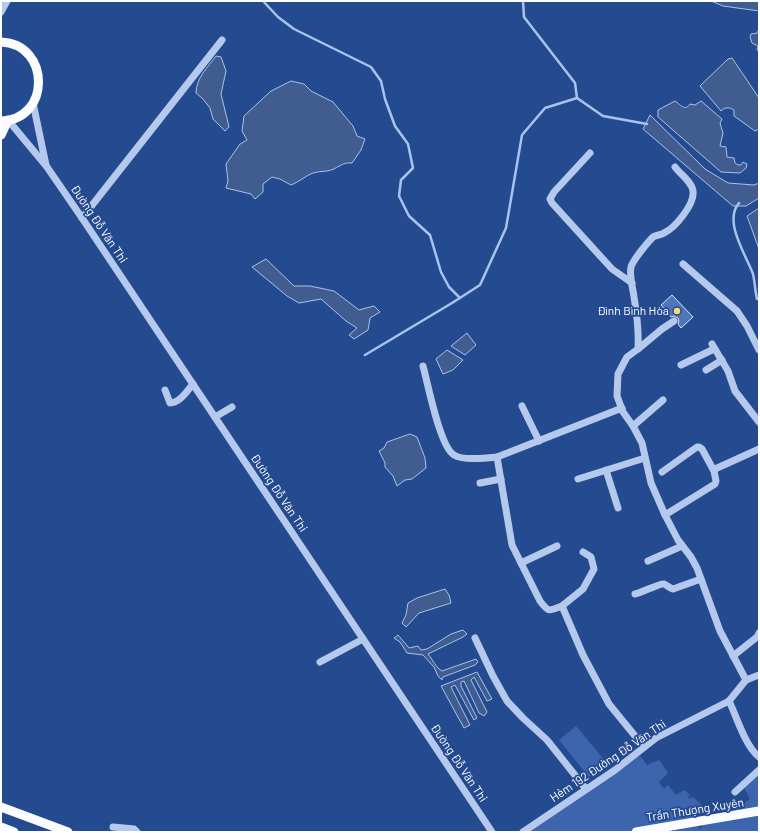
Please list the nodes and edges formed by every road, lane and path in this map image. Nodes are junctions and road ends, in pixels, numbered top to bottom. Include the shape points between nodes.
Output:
1 (7, 1) edge
2 (1, 12) edge
3 (222, 40) dead end
4 (1, 42) edge
5 (33, 103) junction
6 (4, 121) edge
7 (1, 135) edge
8 (590, 153) dead end
9 (47, 167) junction
10 (674, 167) dead end
11 (82, 218) junction
12 (683, 264) dead end
13 (632, 283) junction
14 (674, 321) dead end
15 (638, 349) junction
16 (759, 350) edge
17 (722, 360) junction
18 (681, 365) dead end
19 (423, 366) dead end
20 (706, 370) dead end
21 (193, 384) junction
22 (164, 390) dead end
23 (663, 400) dead end
24 (522, 406) dead end
25 (232, 407) dead end
26 (622, 408) junction
27 (215, 417) junction
28 (759, 422) edge
29 (633, 426) junction
30 (539, 441) junction
31 (759, 449) edge
32 (497, 457) junction
33 (645, 458) junction
34 (606, 470) junction
35 (714, 471) junction
36 (662, 472) dead end
37 (501, 479) junction
38 (578, 479) dead end
39 (480, 483) dead end
40 (618, 508) dead end
41 (665, 515) junction
42 (557, 546) dead end
43 (682, 546) junction
44 (583, 552) dead end
45 (648, 561) dead end
46 (521, 563) junction
47 (700, 579) junction
48 (635, 594) dead end
49 (562, 606) junction
50 (759, 633) edge
51 (475, 638) dead end
52 (363, 639) junction
53 (733, 656) junction
54 (320, 662) dead end
55 (759, 675) edge
56 (746, 680) junction
57 (729, 701) junction
58 (644, 747) junction
59 (759, 757) edge
60 (759, 770) edge
61 (586, 789) junction
62 (735, 792) dead end
63 (1, 807) edge
64 (759, 811) edge
65 (1, 827) edge
66 (113, 827) dead end
67 (14, 832) edge
68 (68, 832) edge
69 (138, 832) edge
70 (492, 832) edge
71 (523, 832) edge
72 (636, 832) edge

1 - 2 street
3 - 11 street
4 - 5 main road via 16,45 27,52 35,63 39,75 39,88
5 - 6 main road via 27,111 16,118
5 - 9 street, Đường Đỗ Văn Thi
6 - 7 main road
6 - 9 street, Đường Đỗ Văn Thi
8 - 13 street via 550,199 612,269
9 - 11 street, Đường Đỗ Văn Thi
10 - 13 street via 690,184 693,192 691,200 686,212 674,226 665,233 654,236 633,263
11 - 21 street, Đường Đỗ Văn Thi
12 - 16 street via 737,311
13 - 15 street
14 - 15 street
15 - 26 street via 627,357 618,374 617,396
17 - 18 street via 713,347
17 - 20 street
17 - 28 street via 735,391
19 - 32 street via 448,450 454,456
21 - 22 street via 173,404 170,404
21 - 27 street, Đường Đỗ Văn Thi
23 - 29 street
24 - 30 street
25 - 27 street
26 - 29 street via 625,417
26 - 30 street
27 - 52 street, Đường Đỗ Văn Thi
29 - 33 street via 642,443
30 - 32 street
31 - 35 street
32 - 37 street
33 - 34 street
33 - 41 street via 651,483
34 - 38 street
34 - 40 street
35 - 36 street via 697,447
35 - 41 street via 715,484
37 - 39 street
37 - 46 street via 512,545
41 - 43 street
42 - 46 street
43 - 45 street
43 - 47 street via 691,557
44 - 49 street via 591,557 594,569 583,589
46 - 49 street via 546,609 552,610
47 - 48 street via 673,589 660,584
47 - 53 street via 720,631
49 - 58 street via 583,655 609,704
50 - 53 street
51 - 61 street via 507,701 547,740
52 - 54 street
52 - 70 street, Đường Đỗ Văn Thi
53 - 56 street
55 - 56 street
56 - 57 street
57 - 58 street, Hẻm 192 Đường Đỗ Văn Thi via 656,738
57 - 59 street via 746,738
58 - 61 street, Hẻm 192 Đường Đỗ Văn Thi
60 - 62 street
61 - 71 street, Hẻm 192 Đường Đỗ Văn Thi
63 - 68 main road
64 - 72 main road, Trần Thượng Xuyên
65 - 67 main road
66 - 69 street via 134,829

